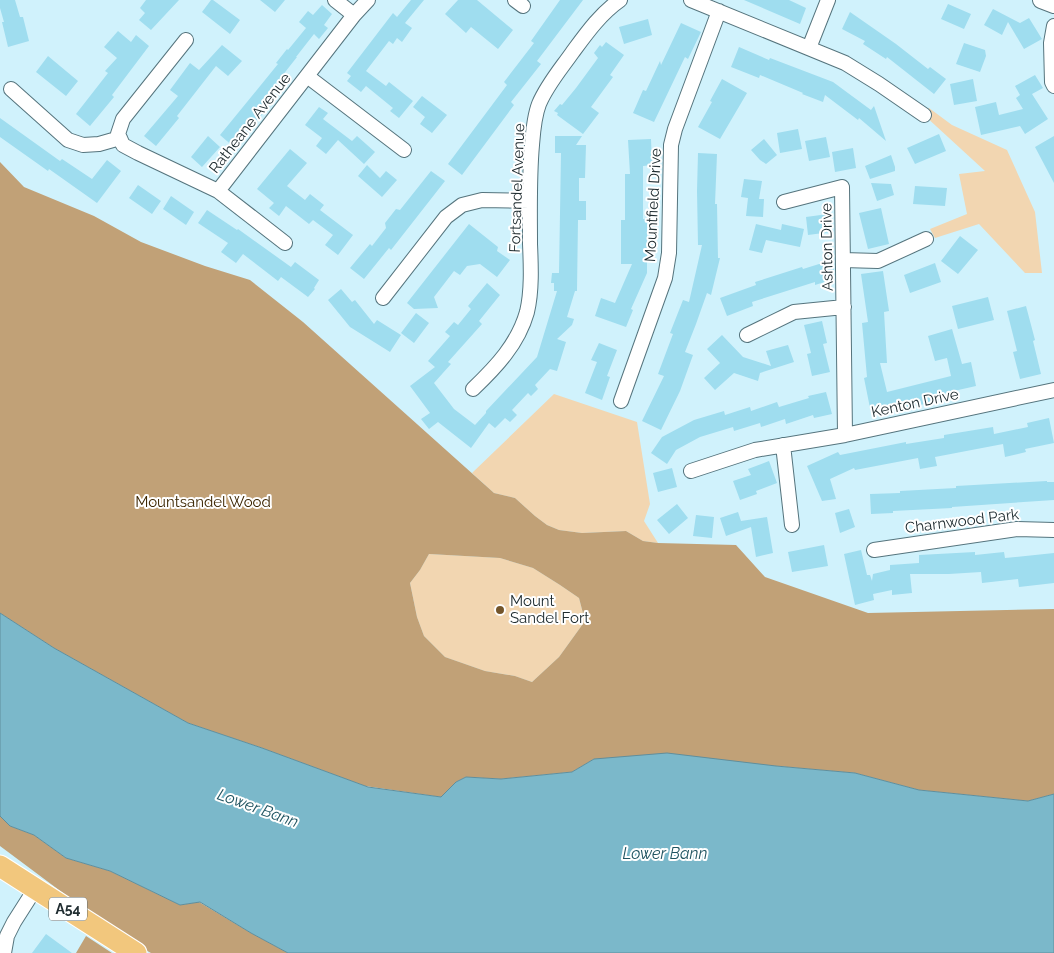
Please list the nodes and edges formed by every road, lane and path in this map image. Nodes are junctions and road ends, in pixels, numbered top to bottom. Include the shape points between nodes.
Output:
1 (335, 0) edge
2 (368, 0) edge
3 (620, 0) edge
4 (692, 0) edge
5 (828, 0) edge
6 (1041, 0) edge
7 (1054, 5) edge
8 (719, 11) junction
9 (354, 15) junction
10 (1054, 26) edge
11 (186, 40) dead end
12 (810, 48) junction
13 (307, 76) junction
14 (1054, 86) edge
15 (12, 89) dead end
16 (924, 115) dead end
17 (120, 138) junction
18 (404, 150) dead end
19 (218, 190) junction
20 (529, 201) junction
21 (784, 202) dead end
22 (926, 239) dead end
23 (285, 243) dead end
24 (843, 260) junction
25 (383, 298) dead end
26 (844, 307) junction
27 (747, 335) dead end
28 (473, 389) dead end
29 (1054, 390) edge
30 (621, 401) dead end
31 (845, 435) junction
32 (783, 445) junction
33 (691, 471) dead end
34 (792, 525) dead end
35 (1054, 530) edge
36 (874, 550) dead end
37 (0, 866) edge
38 (35, 889) junction
39 (4, 953) edge
40 (136, 953) edge

1 - 9 street
2 - 9 street, Ratheane Avenue
3 - 20 street, Fortsandel Avenue via 591,27 548,86 538,106
4 - 8 street
5 - 12 street
6 - 7 street
8 - 12 street
8 - 30 street, Mountfield Drive via 672,139 669,253 665,278
9 - 13 street, Ratheane Avenue
10 - 14 street via 1051,51
11 - 17 street via 123,119 118,134
12 - 16 street via 845,63
13 - 18 street, Ratheane Avenue
13 - 19 street, Ratheane Avenue
15 - 17 street via 68,140 83,145
17 - 19 street, Ratheane Avenue via 124,145 138,153
19 - 23 street, Ratheane Avenue
20 - 25 street via 482,200 462,205 446,217
20 - 28 street, Fortsandel Avenue via 527,312 516,340
21 - 24 street, Ashton Drive via 842,187
22 - 24 street via 878,261
24 - 26 street, Ashton Drive
26 - 27 street, Ashton Drive via 794,312
26 - 31 street, Ashton Drive
29 - 31 street, Kenton Drive
31 - 32 street, Kenton Drive
32 - 33 street, Kenton Drive via 755,450
32 - 34 street
35 - 36 street, Charnwood Park via 1017,529
37 - 38 main road, A54
38 - 39 street via 14,922
38 - 40 main road, A54

